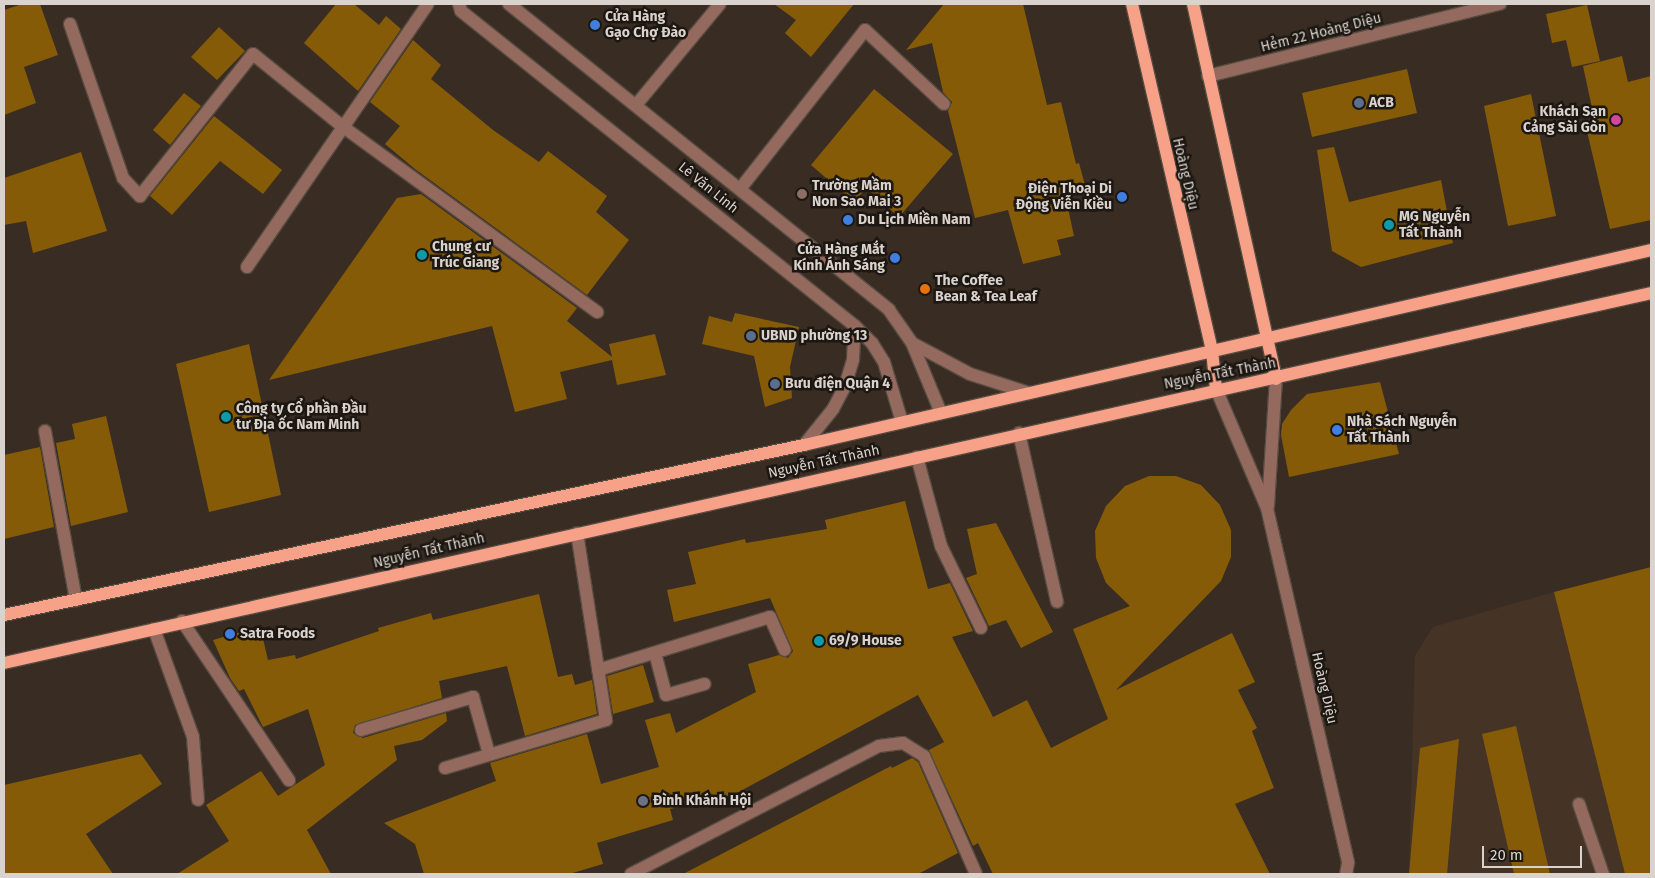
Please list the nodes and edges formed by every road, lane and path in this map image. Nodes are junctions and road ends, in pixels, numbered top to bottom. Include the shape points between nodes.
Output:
1 (428, 4) edge
2 (459, 4) edge
3 (509, 4) edge
4 (720, 4) edge
5 (1132, 4) edge
6 (1193, 4) edge
7 (1500, 4) edge
8 (70, 24) dead end
9 (1208, 76) junction
10 (944, 104) dead end
11 (636, 105) junction
12 (342, 126) junction
13 (740, 189) junction
14 (1651, 250) edge
15 (247, 267) dead end
16 (1651, 292) edge
17 (597, 312) dead end
18 (855, 326) junction
19 (1267, 338) junction
20 (912, 343) junction
21 (1212, 351) junction
22 (1276, 379) junction
23 (1216, 389) junction
24 (1029, 393) junction
25 (940, 413) junction
26 (902, 422) junction
27 (45, 431) dead end
28 (1019, 433) junction
29 (804, 445) junction
30 (917, 457) junction
31 (1268, 508) junction
32 (577, 534) junction
33 (76, 600) junction
34 (1057, 602) dead end
35 (4, 615) edge
36 (182, 621) junction
37 (154, 628) junction
38 (981, 628) dead end
39 (785, 650) dead end
40 (655, 653) junction
41 (4, 663) edge
42 (598, 670) junction
43 (704, 684) dead end
44 (361, 730) dead end
45 (490, 754) junction
46 (445, 768) dead end
47 (289, 780) dead end
48 (198, 800) dead end
49 (1579, 804) dead end
50 (631, 874) edge
51 (976, 874) edge
52 (1346, 874) edge
53 (1604, 874) edge

1 - 12 street
2 - 18 street, Lê Văn Linh via 461,11
3 - 11 street, Lê Văn Linh
4 - 11 street
5 - 21 main road, Hoàng Diệu
6 - 9 main road
7 - 9 street, Hẻm 22 Hoàng Diệu
8 - 12 street via 123,178 140,196 253,54
9 - 19 main road
10 - 13 street via 865,30
11 - 13 street, Lê Văn Linh
12 - 15 street
12 - 17 street
13 - 20 street, Lê Văn Linh via 889,310
14 - 19 main road, Nguyễn Tất Thành
16 - 22 main road, Nguyễn Tất Thành
18 - 26 street, Lê Văn Linh via 872,343 884,362
18 - 29 street via 853,359 845,386 834,409
19 - 21 main road, Nguyễn Tất Thành
19 - 22 main road
20 - 24 street via 970,374
20 - 25 street, Lê Văn Linh
21 - 23 main road, Hoàng Diệu
21 - 24 main road, Nguyễn Tất Thành
22 - 23 main road, Nguyễn Tất Thành
22 - 31 street, Hoàng Diệu
23 - 28 main road, Nguyễn Tất Thành
23 - 31 street, Hoàng Diệu
24 - 25 main road, Nguyễn Tất Thành
25 - 26 main road, Nguyễn Tất Thành
26 - 29 main road, Nguyễn Tất Thành
27 - 33 street
28 - 30 main road, Nguyễn Tất Thành
28 - 34 street
29 - 33 main road, Nguyễn Tất Thành
30 - 32 main road, Nguyễn Tất Thành
30 - 38 street via 940,546
31 - 52 street, Hoàng Diệu via 1348,863
32 - 36 main road, Nguyễn Tất Thành
32 - 42 street
33 - 35 main road, Nguyễn Tất Thành
36 - 37 main road, Nguyễn Tất Thành
36 - 47 street
37 - 41 main road, Nguyễn Tất Thành
37 - 48 street via 193,736
39 - 40 street via 770,617
40 - 42 street
40 - 43 street via 666,695
42 - 45 street via 606,720
44 - 45 street via 473,697
45 - 46 street
49 - 53 street
50 - 51 street via 879,746 903,743 924,756

